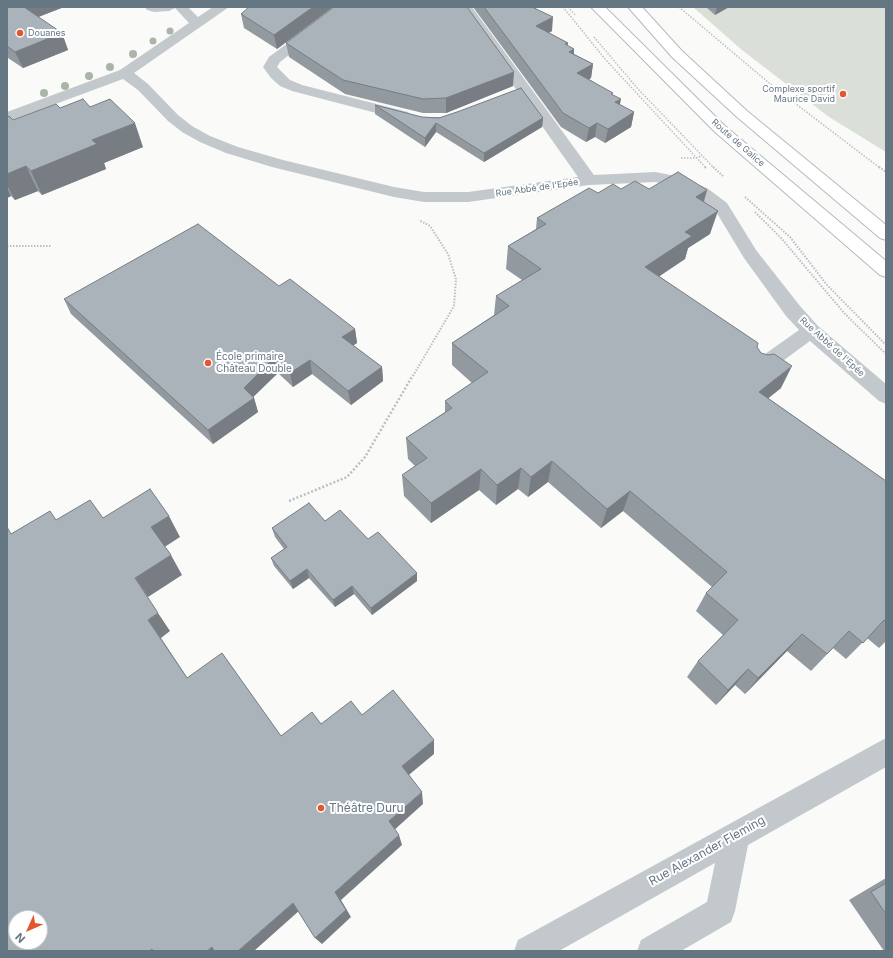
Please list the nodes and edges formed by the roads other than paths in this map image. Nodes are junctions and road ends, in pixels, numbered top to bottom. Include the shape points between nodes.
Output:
1 (152, 7) edge
2 (169, 7) edge
3 (181, 7) edge
4 (198, 7) edge
5 (344, 7) edge
6 (465, 7) edge
7 (598, 7) edge
8 (635, 7) edge
9 (221, 8) edge
10 (197, 24) junction
11 (125, 73) junction
12 (7, 117) edge
13 (416, 118) edge
14 (589, 180) junction
15 (886, 234) edge
16 (886, 270) edge
17 (811, 331) junction
18 (758, 369) edge
19 (886, 396) edge
20 (886, 752) edge
21 (736, 836) junction
22 (529, 951) edge
23 (652, 951) edge

1 - 2 street
3 - 10 street
4 - 9 street
5 - 13 street via 274,60 270,67 285,83 297,88
6 - 14 street via 517,92
7 - 16 main road, Route de Galice via 720,129
8 - 15 main road via 677,54 742,114
9 - 10 street
10 - 11 street
11 - 12 street
11 - 14 street, Rue Abbé de l'Epée via 143,87 173,118 205,139 278,164 394,192 424,198 468,197
14 - 17 street, Rue Abbé de l'Epée via 655,177 671,180 701,192 721,208 750,254
17 - 18 street
17 - 19 street, Rue Abbé de l'Epée
20 - 21 street, Rue Alexander Fleming
21 - 22 street, Rue Alexander Fleming
21 - 23 street via 720,911

